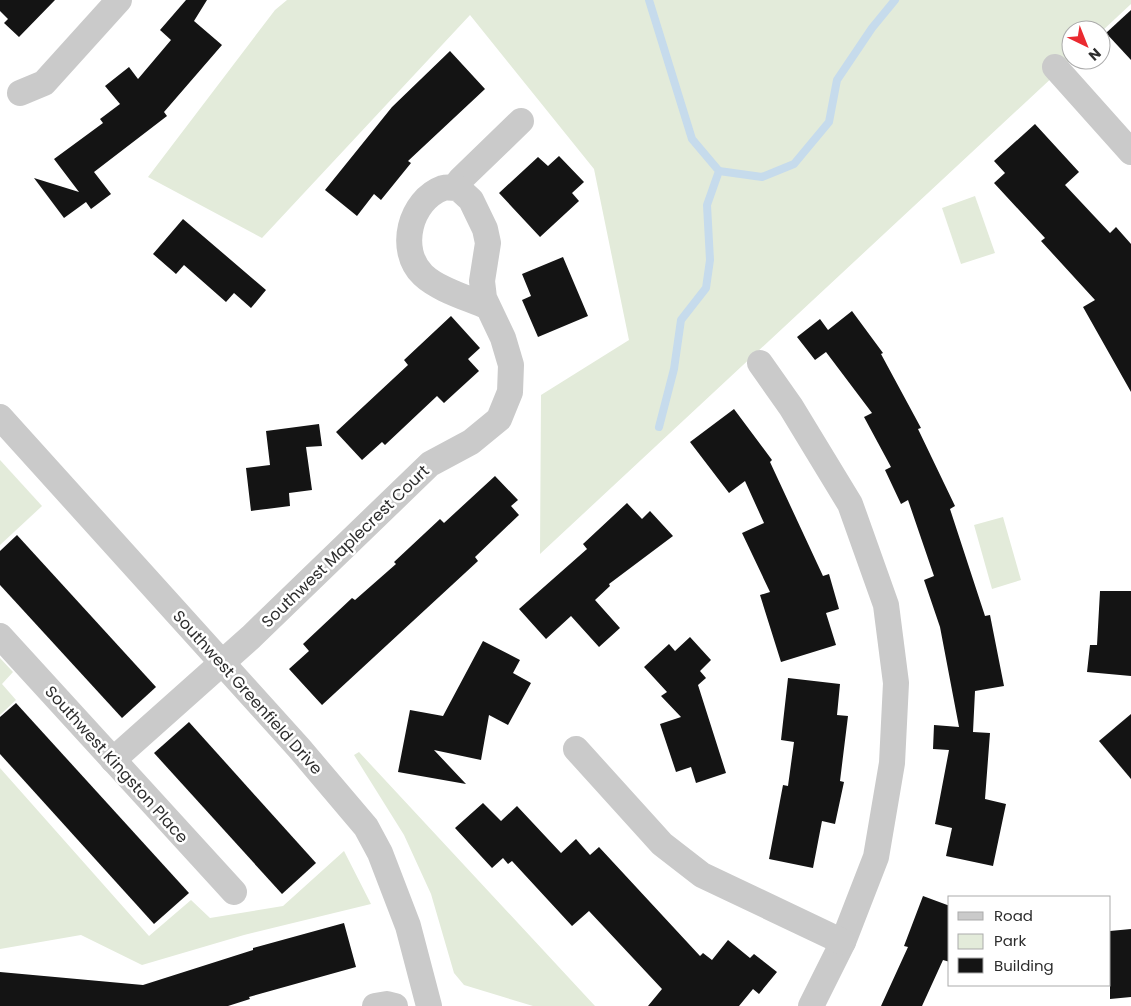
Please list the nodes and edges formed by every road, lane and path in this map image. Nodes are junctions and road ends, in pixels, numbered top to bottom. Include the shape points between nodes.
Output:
1 (119, 0) edge
2 (1055, 67) dead end
3 (17, 97) edge
4 (521, 121) dead end
5 (1131, 152) edge
6 (458, 188) junction
7 (486, 303) junction
8 (760, 363) dead end
9 (0, 417) edge
10 (0, 636) edge
11 (221, 661) junction
12 (576, 749) dead end
13 (113, 760) junction
14 (234, 892) dead end
15 (843, 942) junction
16 (375, 1006) edge
17 (395, 1006) edge
18 (429, 1006) edge
19 (811, 1006) edge

1 - 3 street via 44,83
2 - 5 street
4 - 6 street via 460,180
6 - 7 street, Southwest Maplecrest Court via 471,200 485,229 488,243 482,281
6 - 7 street via 444,188 431,195 412,222 410,248 422,273 432,282
7 - 11 street, Southwest Maplecrest Court via 503,338 511,365 510,392 499,419 471,442 430,464 251,637
8 - 15 street via 850,504 886,605 896,683 892,763 876,858
9 - 11 street, Southwest Greenfield Drive
10 - 13 street, Southwest Kingston Place
11 - 13 street, Southwest Maplecrest Court
11 - 18 street, Southwest Greenfield Drive via 366,827 380,853 408,926
12 - 15 street via 662,844 702,875
13 - 14 street, Southwest Kingston Place
15 - 19 street
16 - 17 street

